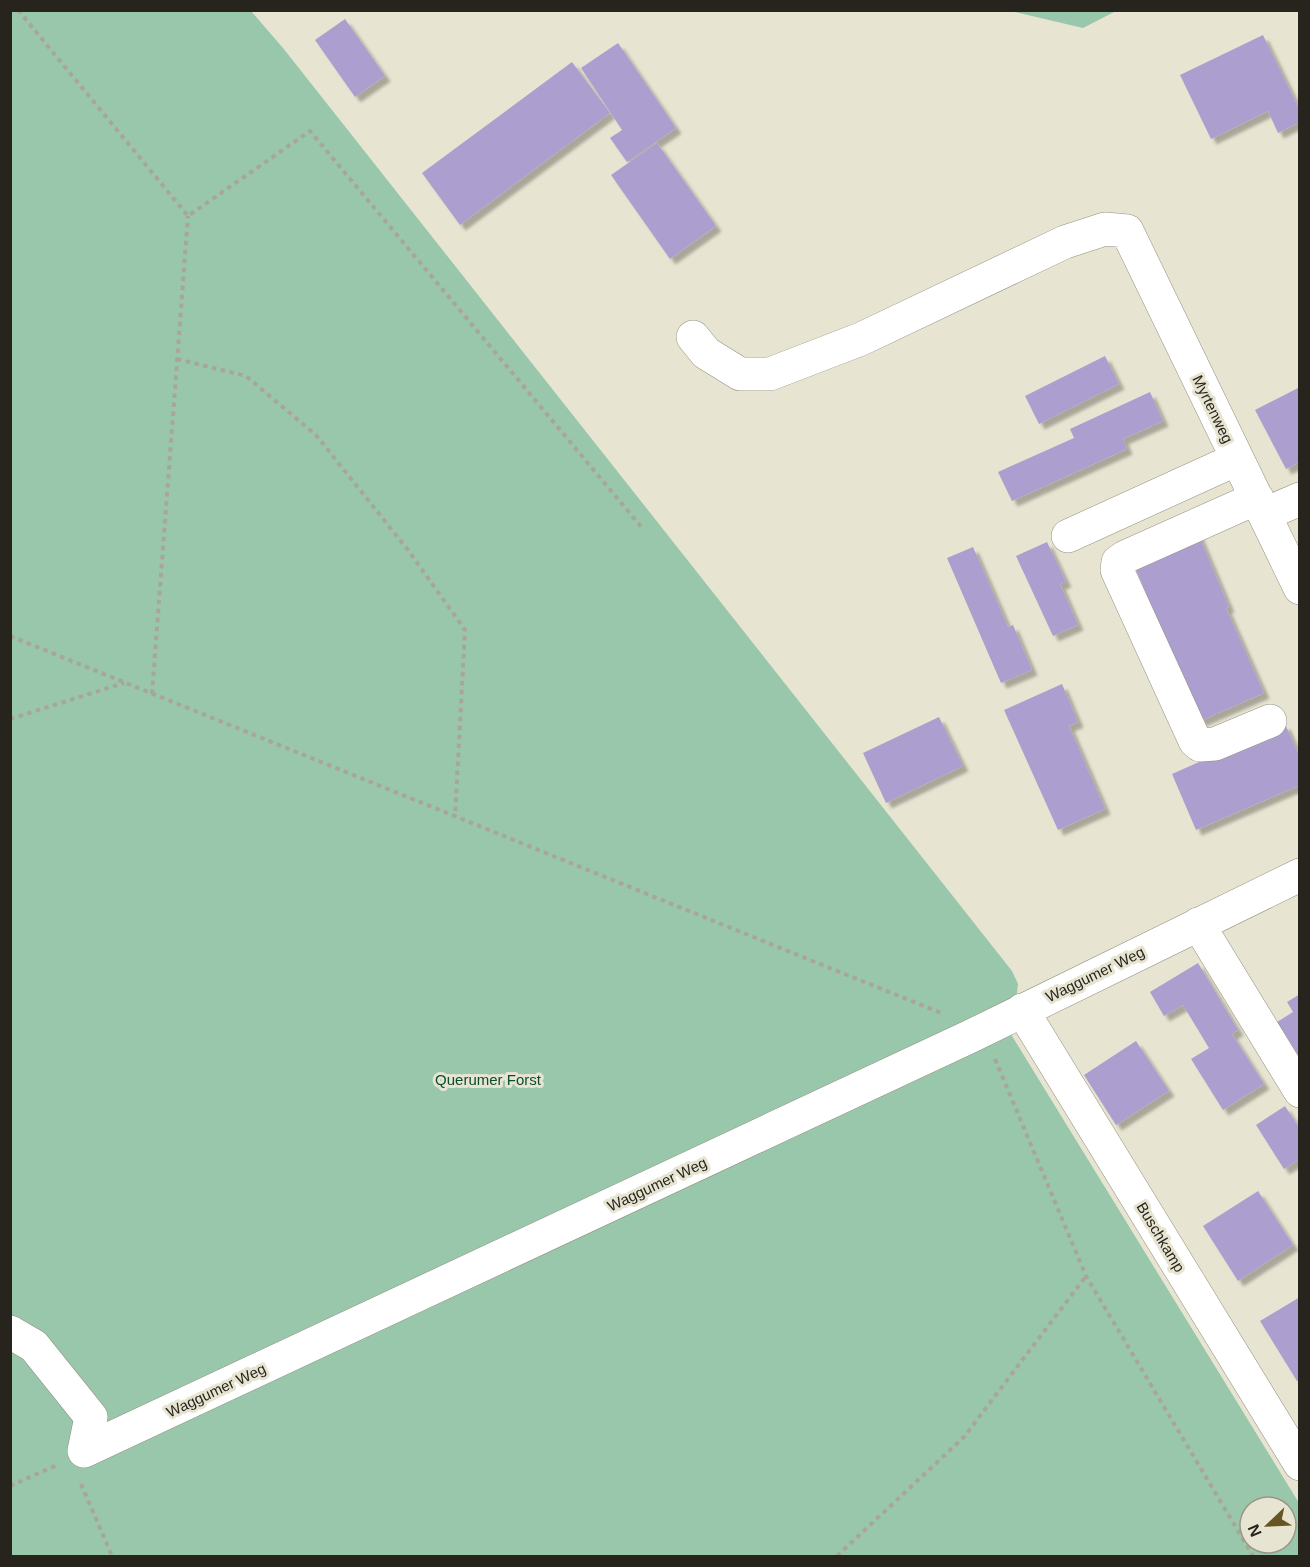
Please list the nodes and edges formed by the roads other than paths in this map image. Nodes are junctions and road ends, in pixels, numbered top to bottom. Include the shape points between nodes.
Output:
1 (693, 337) dead end
2 (1237, 459) junction
3 (1299, 499) edge
4 (1261, 506) junction
5 (1068, 536) dead end
6 (1299, 588) edge
7 (1270, 721) dead end
8 (1299, 874) edge
9 (1198, 924) junction
10 (1022, 1010) junction
11 (1299, 1091) edge
12 (10, 1332) edge
13 (1299, 1464) edge

1 - 2 street, Myrtenweg via 706,353 740,374 770,374 861,339 1065,243 1105,229 1127,231
2 - 4 street, Myrtenweg
2 - 5 street
3 - 4 street
4 - 6 street, Myrtenweg
4 - 7 street via 1125,557 1118,562 1117,570 1195,741 1200,745 1215,744
8 - 9 street, Waggumer Weg
9 - 10 street, Waggumer Weg
9 - 11 street
10 - 12 street, Waggumer Weg via 84,1451 92,1417 34,1346
10 - 13 street, Buschkamp

